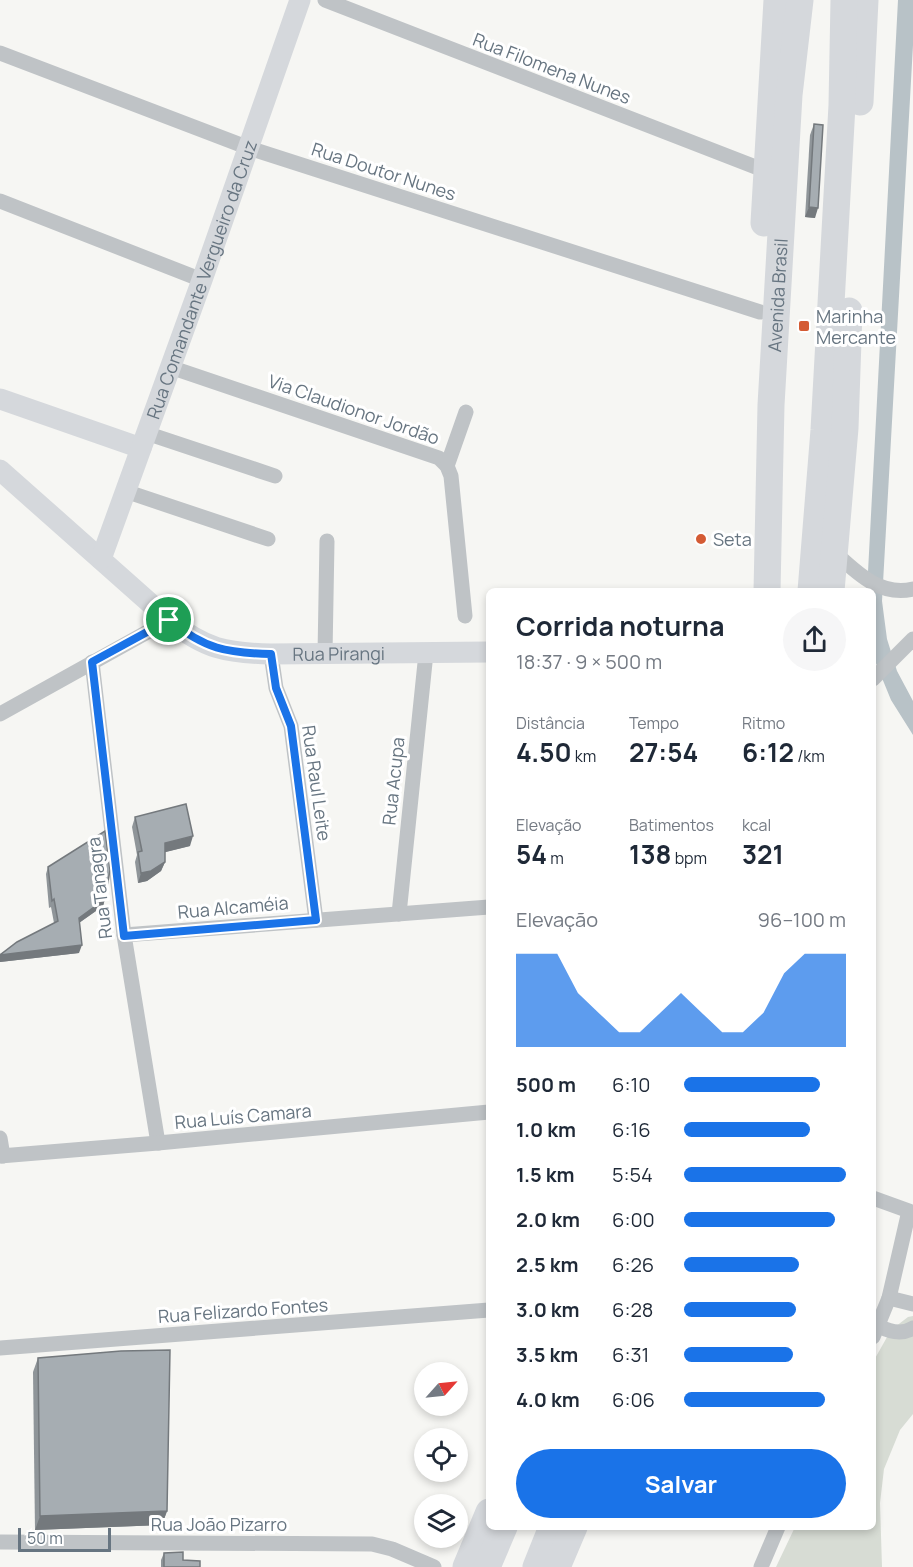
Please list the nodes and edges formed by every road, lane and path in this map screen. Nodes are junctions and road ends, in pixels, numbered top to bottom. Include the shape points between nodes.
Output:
1 (300, 0) edge
2 (325, 0) edge
3 (777, 0) edge
4 (800, 0) edge
5 (844, 0) edge
6 (865, 0) edge
7 (0, 53) edge
8 (249, 148) junction
9 (766, 171) junction
10 (0, 201) edge
11 (202, 280) junction
12 (760, 312) junction
13 (170, 367) junction
14 (0, 399) edge
15 (466, 412) dead end
16 (143, 440) junction
17 (447, 466) junction
18 (2, 475) edge
19 (275, 476) dead end
20 (125, 491) junction
21 (268, 539) dead end
22 (327, 541) dead end
23 (834, 552) junction
24 (101, 559) junction
25 (749, 588) edge
26 (767, 588) edge
27 (811, 588) edge
28 (831, 588) edge
29 (913, 589) edge
30 (465, 616) dead end
31 (169, 620) junction
32 (908, 644) edge
33 (486, 651) edge
34 (426, 653) junction
35 (271, 654) junction
36 (325, 654) junction
37 (92, 662) junction
38 (876, 675) edge
39 (0, 714) edge
40 (486, 907) edge
41 (399, 914) junction
42 (316, 920) junction
43 (124, 936) junction
44 (486, 1112) edge
45 (0, 1138) edge
46 (158, 1143) junction
47 (1, 1156) edge
48 (876, 1199) edge
49 (889, 1298) junction
50 (913, 1304) edge
51 (486, 1310) edge
52 (913, 1328) edge
53 (876, 1332) edge
54 (0, 1348) edge
55 (486, 1519) edge
56 (503, 1530) edge
57 (551, 1530) edge
58 (573, 1530) edge
59 (777, 1530) edge
60 (0, 1542) edge
61 (434, 1567) edge
62 (466, 1567) edge
63 (487, 1567) edge
64 (536, 1567) edge
65 (557, 1567) edge
66 (760, 1567) edge

1 - 8 street, Rua Comandante Vergueiro da Cruz
2 - 9 street, Rua Filomena Nunes
3 - 9 highway, Avenida Brasil
4 - 26 highway, Avenida Brasil via 789,95 771,405
5 - 27 highway via 825,418
6 - 23 highway via 845,428
7 - 8 street, Rua Doutor Nunes
8 - 11 street, Rua Comandante Vergueiro da Cruz
8 - 12 street, Rua Doutor Nunes
9 - 12 highway, Avenida Brasil
10 - 11 street
11 - 13 street, Rua Comandante Vergueiro da Cruz
12 - 25 highway, Avenida Brasil
13 - 16 street, Rua Comandante Vergueiro da Cruz
13 - 17 street, Via Claudionor Jordão via 431,455
14 - 16 street
15 - 17 street
16 - 19 street
16 - 20 street, Rua Comandante Vergueiro da Cruz
17 - 30 street, Via Claudionor Jordão
18 - 24 street, Rua Pirangi
20 - 21 street
20 - 24 street, Rua Comandante Vergueiro da Cruz
22 - 36 street
23 - 28 highway
23 - 29 street via 863,579 900,592
24 - 31 street, Rua Pirangi
31 - 35 street, Rua Pirangi via 219,650
31 - 37 street
32 - 38 street
33 - 34 street, Rua Pirangi
34 - 36 street, Rua Pirangi
34 - 41 street, Rua Acupa
35 - 36 street, Rua Pirangi
35 - 42 street, Rua Raul Leite via 276,688 291,726
37 - 39 street
37 - 43 street, Rua Tanagra
40 - 41 street, Rua Alcaméia
41 - 42 street, Rua Alcaméia
42 - 43 street, Rua Alcaméia
43 - 46 street, Rua Tanagra
44 - 46 street, Rua Luís Camara
45 - 47 street
46 - 47 street, Rua Luís Camara
48 - 49 street via 909,1211
49 - 50 street
49 - 53 street
51 - 54 street, Rua Felizardo Fontes
52 - 53 street
55 - 62 highway
56 - 63 highway
57 - 64 highway
58 - 65 highway
59 - 66 street
60 - 61 street, Rua João Pizarro via 362,1544 392,1549

